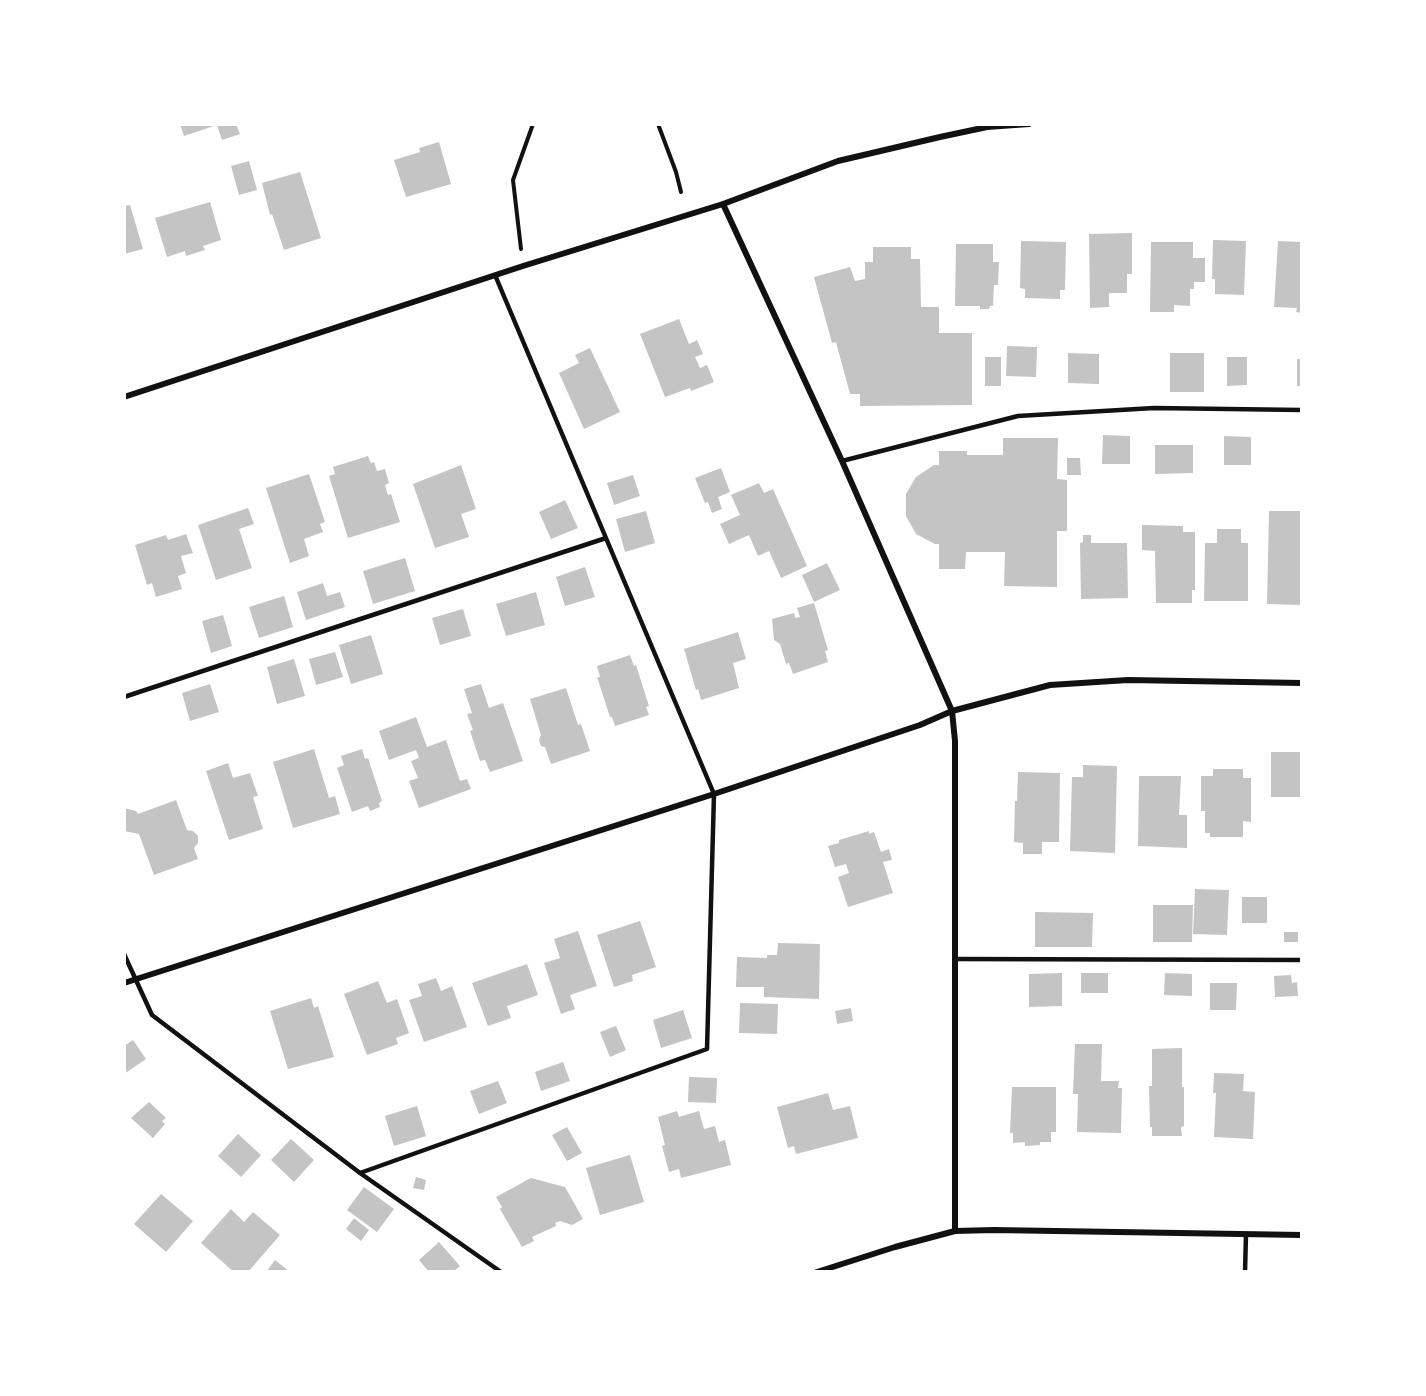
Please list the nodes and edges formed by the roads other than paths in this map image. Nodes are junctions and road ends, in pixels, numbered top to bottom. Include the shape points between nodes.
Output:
1 (1029, 124) edge
2 (723, 204) junction
3 (495, 275) junction
4 (124, 397) edge
5 (1302, 410) edge
6 (842, 461) junction
7 (606, 538) junction
8 (1302, 683) edge
9 (124, 697) edge
10 (952, 711) junction
11 (714, 794) junction
12 (124, 954) edge
13 (955, 959) junction
14 (1302, 960) edge
15 (136, 980) junction
16 (124, 983) edge
17 (360, 1173) junction
18 (955, 1231) junction
19 (1246, 1234) junction
20 (1302, 1235) edge
21 (501, 1272) edge
22 (817, 1272) edge
23 (1245, 1272) edge

1 - 2 street via 976,130 838,162
2 - 3 street
2 - 6 street
3 - 4 street
3 - 7 lane
5 - 6 lane via 1154,408 1018,416
6 - 10 street
7 - 9 lane
7 - 11 lane
8 - 10 street via 1128,680 1050,685
10 - 11 street
10 - 13 street
11 - 15 street
11 - 17 lane via 707,1049
12 - 15 lane
13 - 14 lane
13 - 18 street
15 - 16 street
15 - 17 lane via 152,1015
17 - 21 lane
18 - 19 street
18 - 22 street
19 - 20 street
19 - 23 lane

